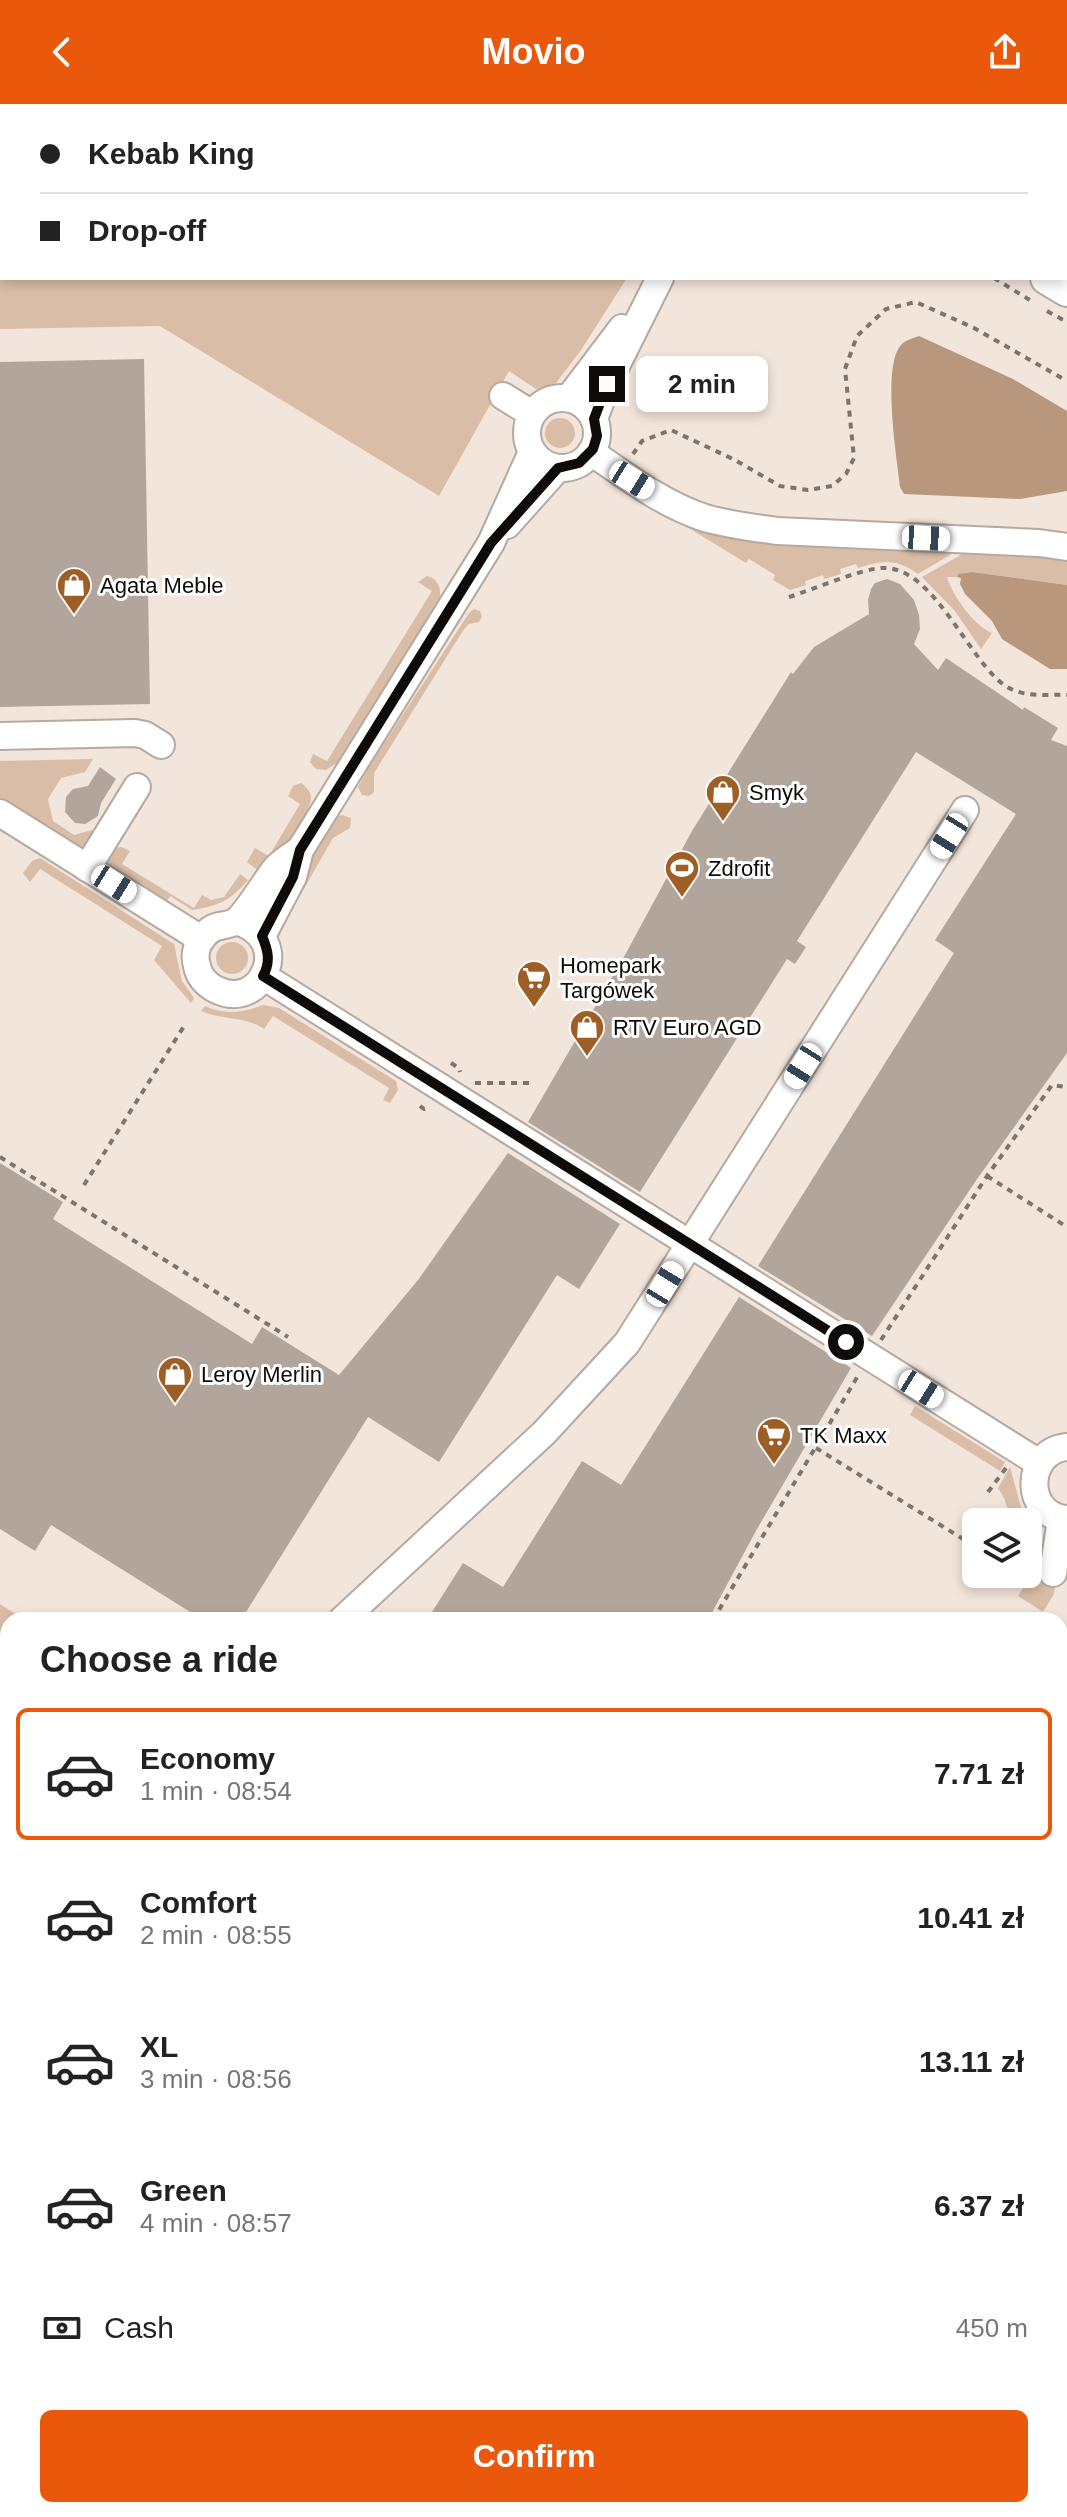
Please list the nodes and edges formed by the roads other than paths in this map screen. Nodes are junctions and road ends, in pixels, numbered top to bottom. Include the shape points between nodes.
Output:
1 (654, 288) edge
2 (503, 396) dead end
3 (569, 398) junction
4 (532, 414) junction
5 (594, 419) junction
6 (532, 452) junction
7 (591, 452) junction
8 (558, 468) junction
9 (1067, 538) edge
10 (491, 543) junction
11 (1039, 543) junction
12 (1067, 547) edge
13 (0, 736) edge
14 (161, 745) dead end
15 (137, 787) dead end
16 (965, 810) dead end
17 (0, 813) edge
18 (300, 850) junction
19 (87, 868) junction
20 (236, 921) junction
21 (262, 936) junction
22 (201, 939) junction
23 (263, 976) junction
24 (689, 1244) junction
25 (1067, 1447) edge
26 (1039, 1463) junction
27 (1064, 1519) edge
28 (1053, 1573) dead end
29 (351, 1612) edge

1 - 3 street
1 - 5 street
2 - 4 street
3 - 4 street via 548,400
3 - 5 street via 584,405
4 - 6 street via 526,436
5 - 7 street via 597,436
6 - 8 street
6 - 10 street
7 - 8 street via 579,463
7 - 11 street via 664,499 702,517 740,526
8 - 10 street
9 - 11 street
10 - 18 street
11 - 12 street
13 - 14 street via 135,733
15 - 19 street
16 - 24 street
17 - 19 street
18 - 20 street via 278,866
18 - 21 street via 293,877
19 - 22 street
20 - 21 street
20 - 22 street via 213,927
21 - 23 street via 268,956
22 - 23 street via 197,968 209,986 235,994 249,990
23 - 24 street
24 - 26 street
24 - 29 street via 619,1353 544,1433
25 - 26 street
26 - 27 street via 1033,1486 1037,1498 1049,1513
27 - 28 street

